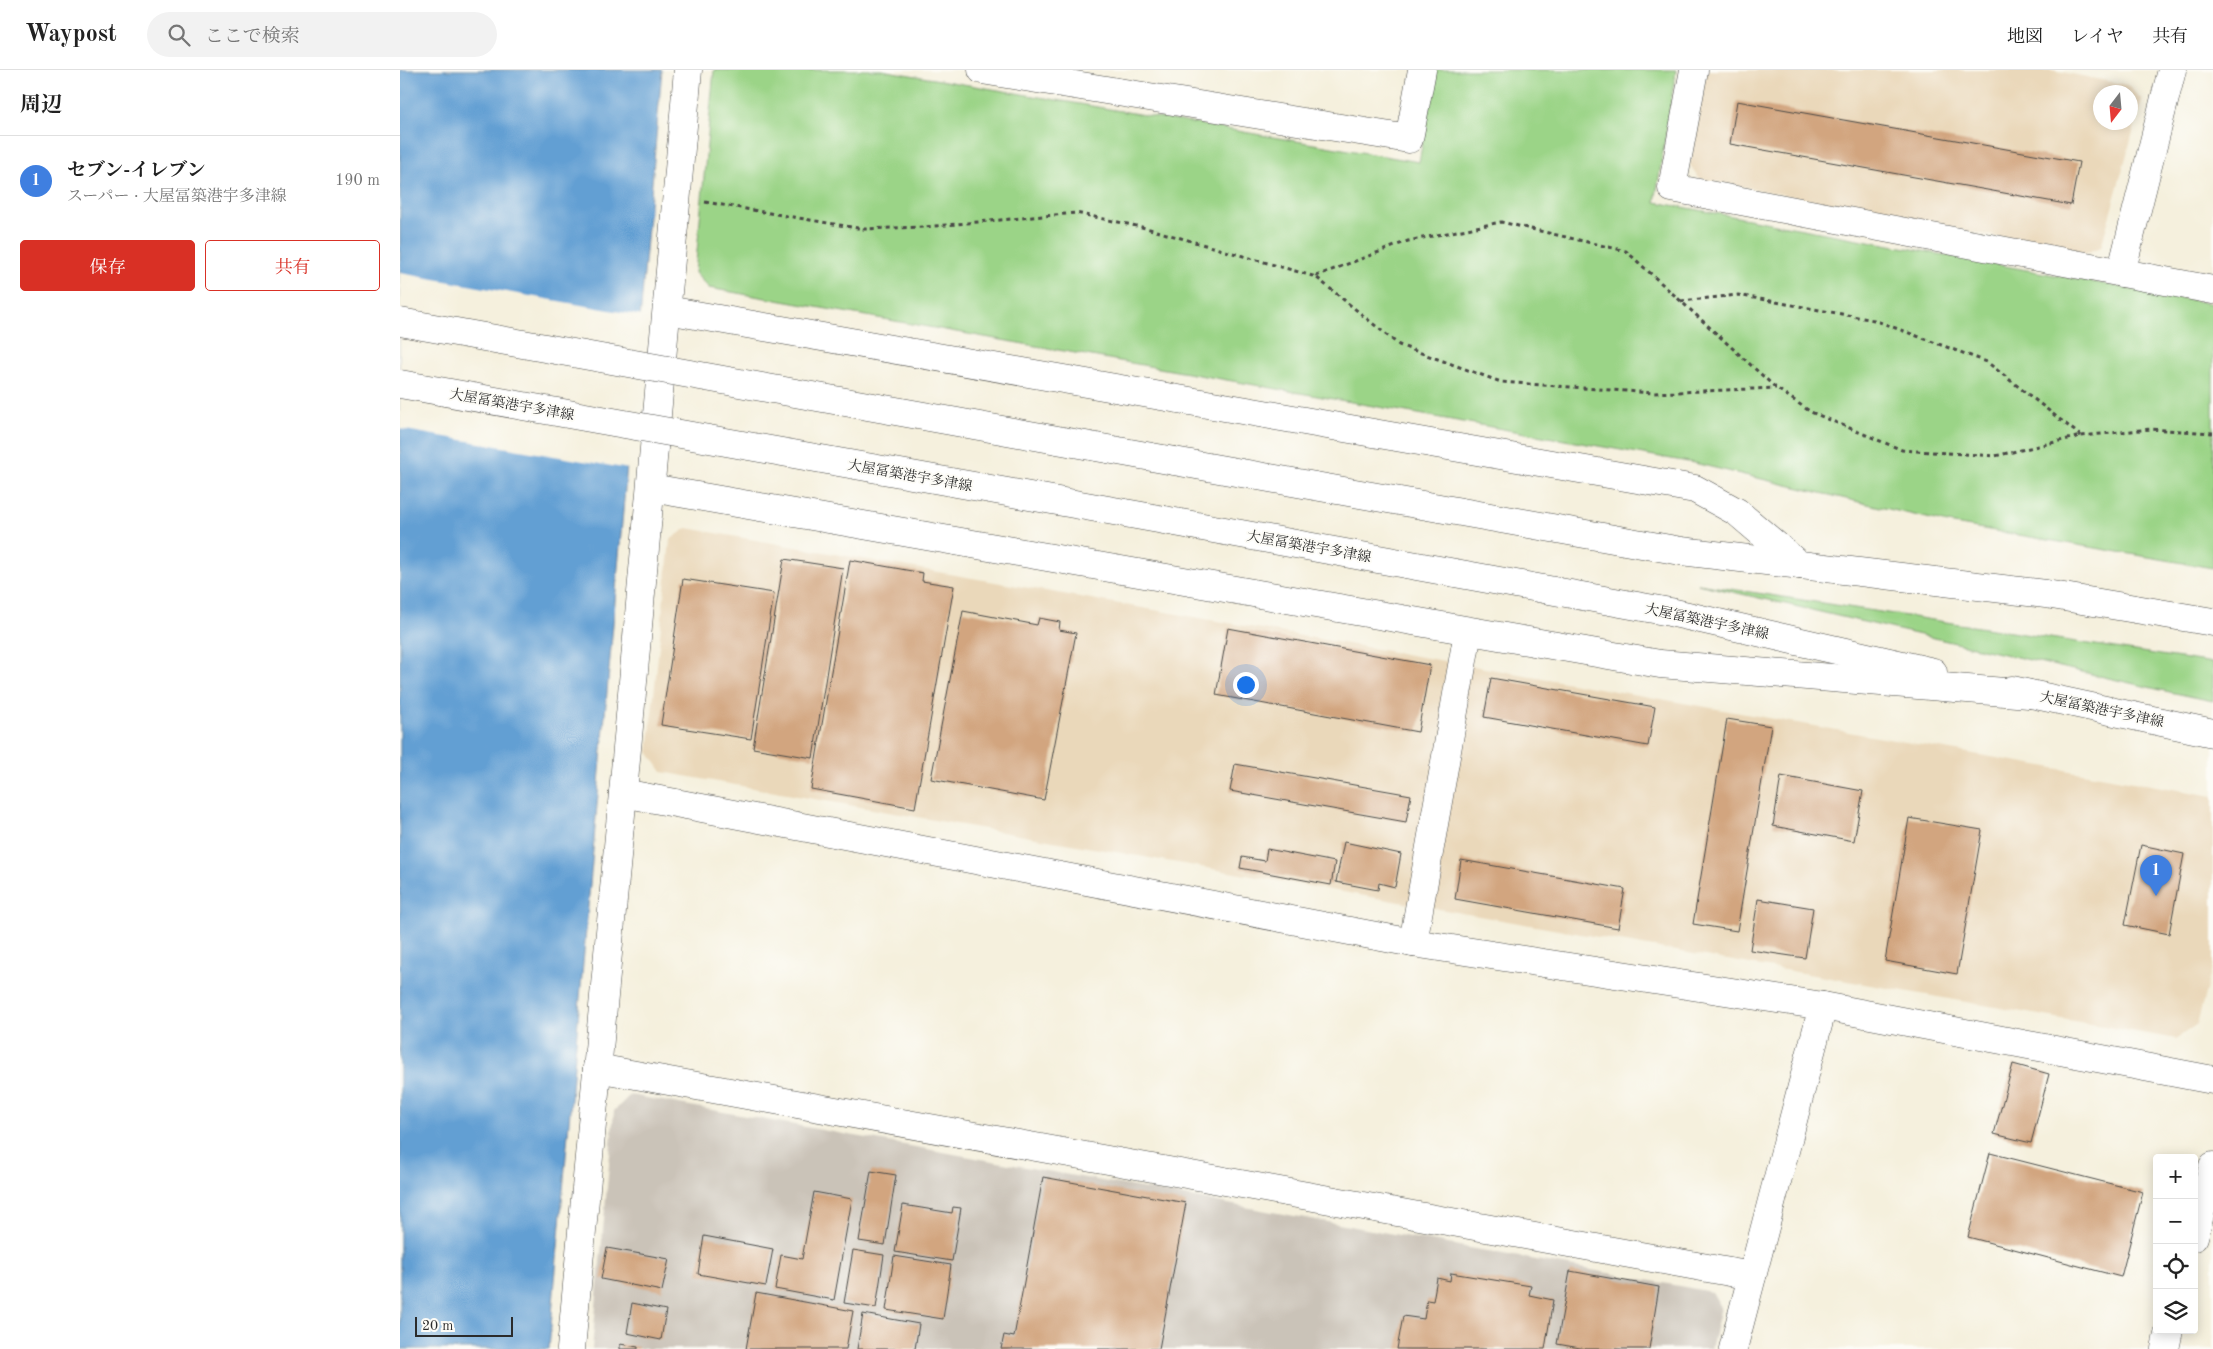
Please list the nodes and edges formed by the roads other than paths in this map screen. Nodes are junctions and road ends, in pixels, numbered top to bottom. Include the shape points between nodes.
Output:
1 (688, 70) edge
2 (982, 70) edge
3 (1422, 70) edge
4 (1694, 70) edge
5 (2172, 70) edge
6 (2121, 273) junction
7 (2213, 290) edge
8 (667, 310) junction
9 (400, 322) edge
10 (400, 384) edge
11 (651, 488) junction
12 (1799, 565) junction
13 (2213, 622) edge
14 (1468, 632) junction
15 (2029, 694) junction
16 (2213, 733) edge
17 (624, 793) junction
18 (1413, 943) junction
19 (1823, 1006) junction
20 (597, 1068) junction
21 (2213, 1080) edge
22 (2213, 1166) edge
23 (2198, 1222) edge
24 (1752, 1276) junction
25 (2168, 1334) edge
26 (571, 1349) edge
27 (1733, 1349) edge
28 (2164, 1349) edge

1 - 8 main road
2 - 3 main road via 1409,139
4 - 6 main road via 1672,188
5 - 6 main road
6 - 7 main road
8 - 11 main road
8 - 12 main road via 1695,490 1737,512
9 - 12 main road, bridge via 1681,551
10 - 15 main road, 大屋冨築港宇多津線, bridge via 1670,612
11 - 14 main road
11 - 17 main road
12 - 13 main road via 2046,594
14 - 15 main road via 1660,664
14 - 18 main road
15 - 16 main road, 大屋冨築港宇多津線
17 - 18 main road
17 - 20 main road
18 - 19 main road
19 - 21 main road
19 - 24 main road
20 - 24 main road
20 - 26 main road
22 - 23 main road
24 - 27 main road
25 - 28 main road

